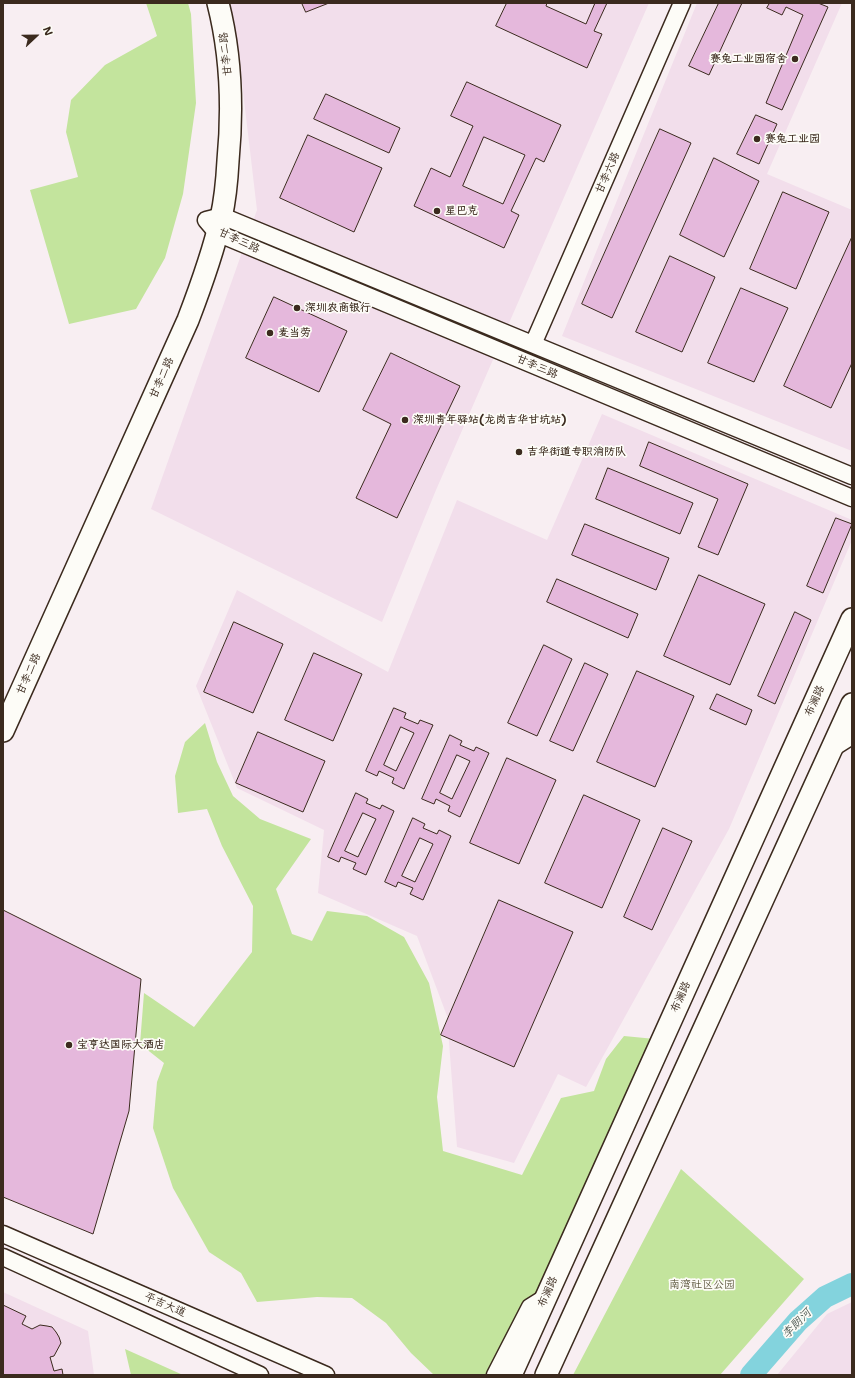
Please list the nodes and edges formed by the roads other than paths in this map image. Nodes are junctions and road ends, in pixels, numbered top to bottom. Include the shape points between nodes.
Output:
1 (204, 3) edge
2 (218, 3) edge
3 (682, 3) edge
4 (215, 223) junction
5 (534, 342) dead end
6 (852, 476) edge
7 (852, 498) edge
8 (852, 619) edge
9 (3, 696) edge
10 (852, 704) edge
11 (3, 732) edge
12 (852, 736) edge
13 (832, 748) junction
14 (3, 1234) edge
15 (3, 1257) edge
16 (546, 1297) junction
17 (556, 1351) junction
18 (260, 1375) edge
19 (326, 1375) edge
20 (495, 1375) edge
21 (511, 1375) edge
22 (546, 1375) edge
23 (552, 1375) edge

1 - 4 main road, 甘李二路 via 209,20 216,72 218,126 214,180
2 - 4 main road, 甘李二路 via 229,72 231,126 227,182
3 - 5 street, 甘李六路
4 - 6 street, 甘李三路
4 - 7 street, 甘李三路
4 - 9 main road, 甘李二路
4 - 11 main road, 甘李二路 via 205,276 188,320
8 - 16 main road, 布澜路
10 - 13 main road
12 - 13 street
13 - 17 main road
14 - 19 street, 平吉大道
15 - 18 street
16 - 20 street via 530,1306
16 - 21 main road, 布澜路
17 - 22 main road
17 - 23 main road

